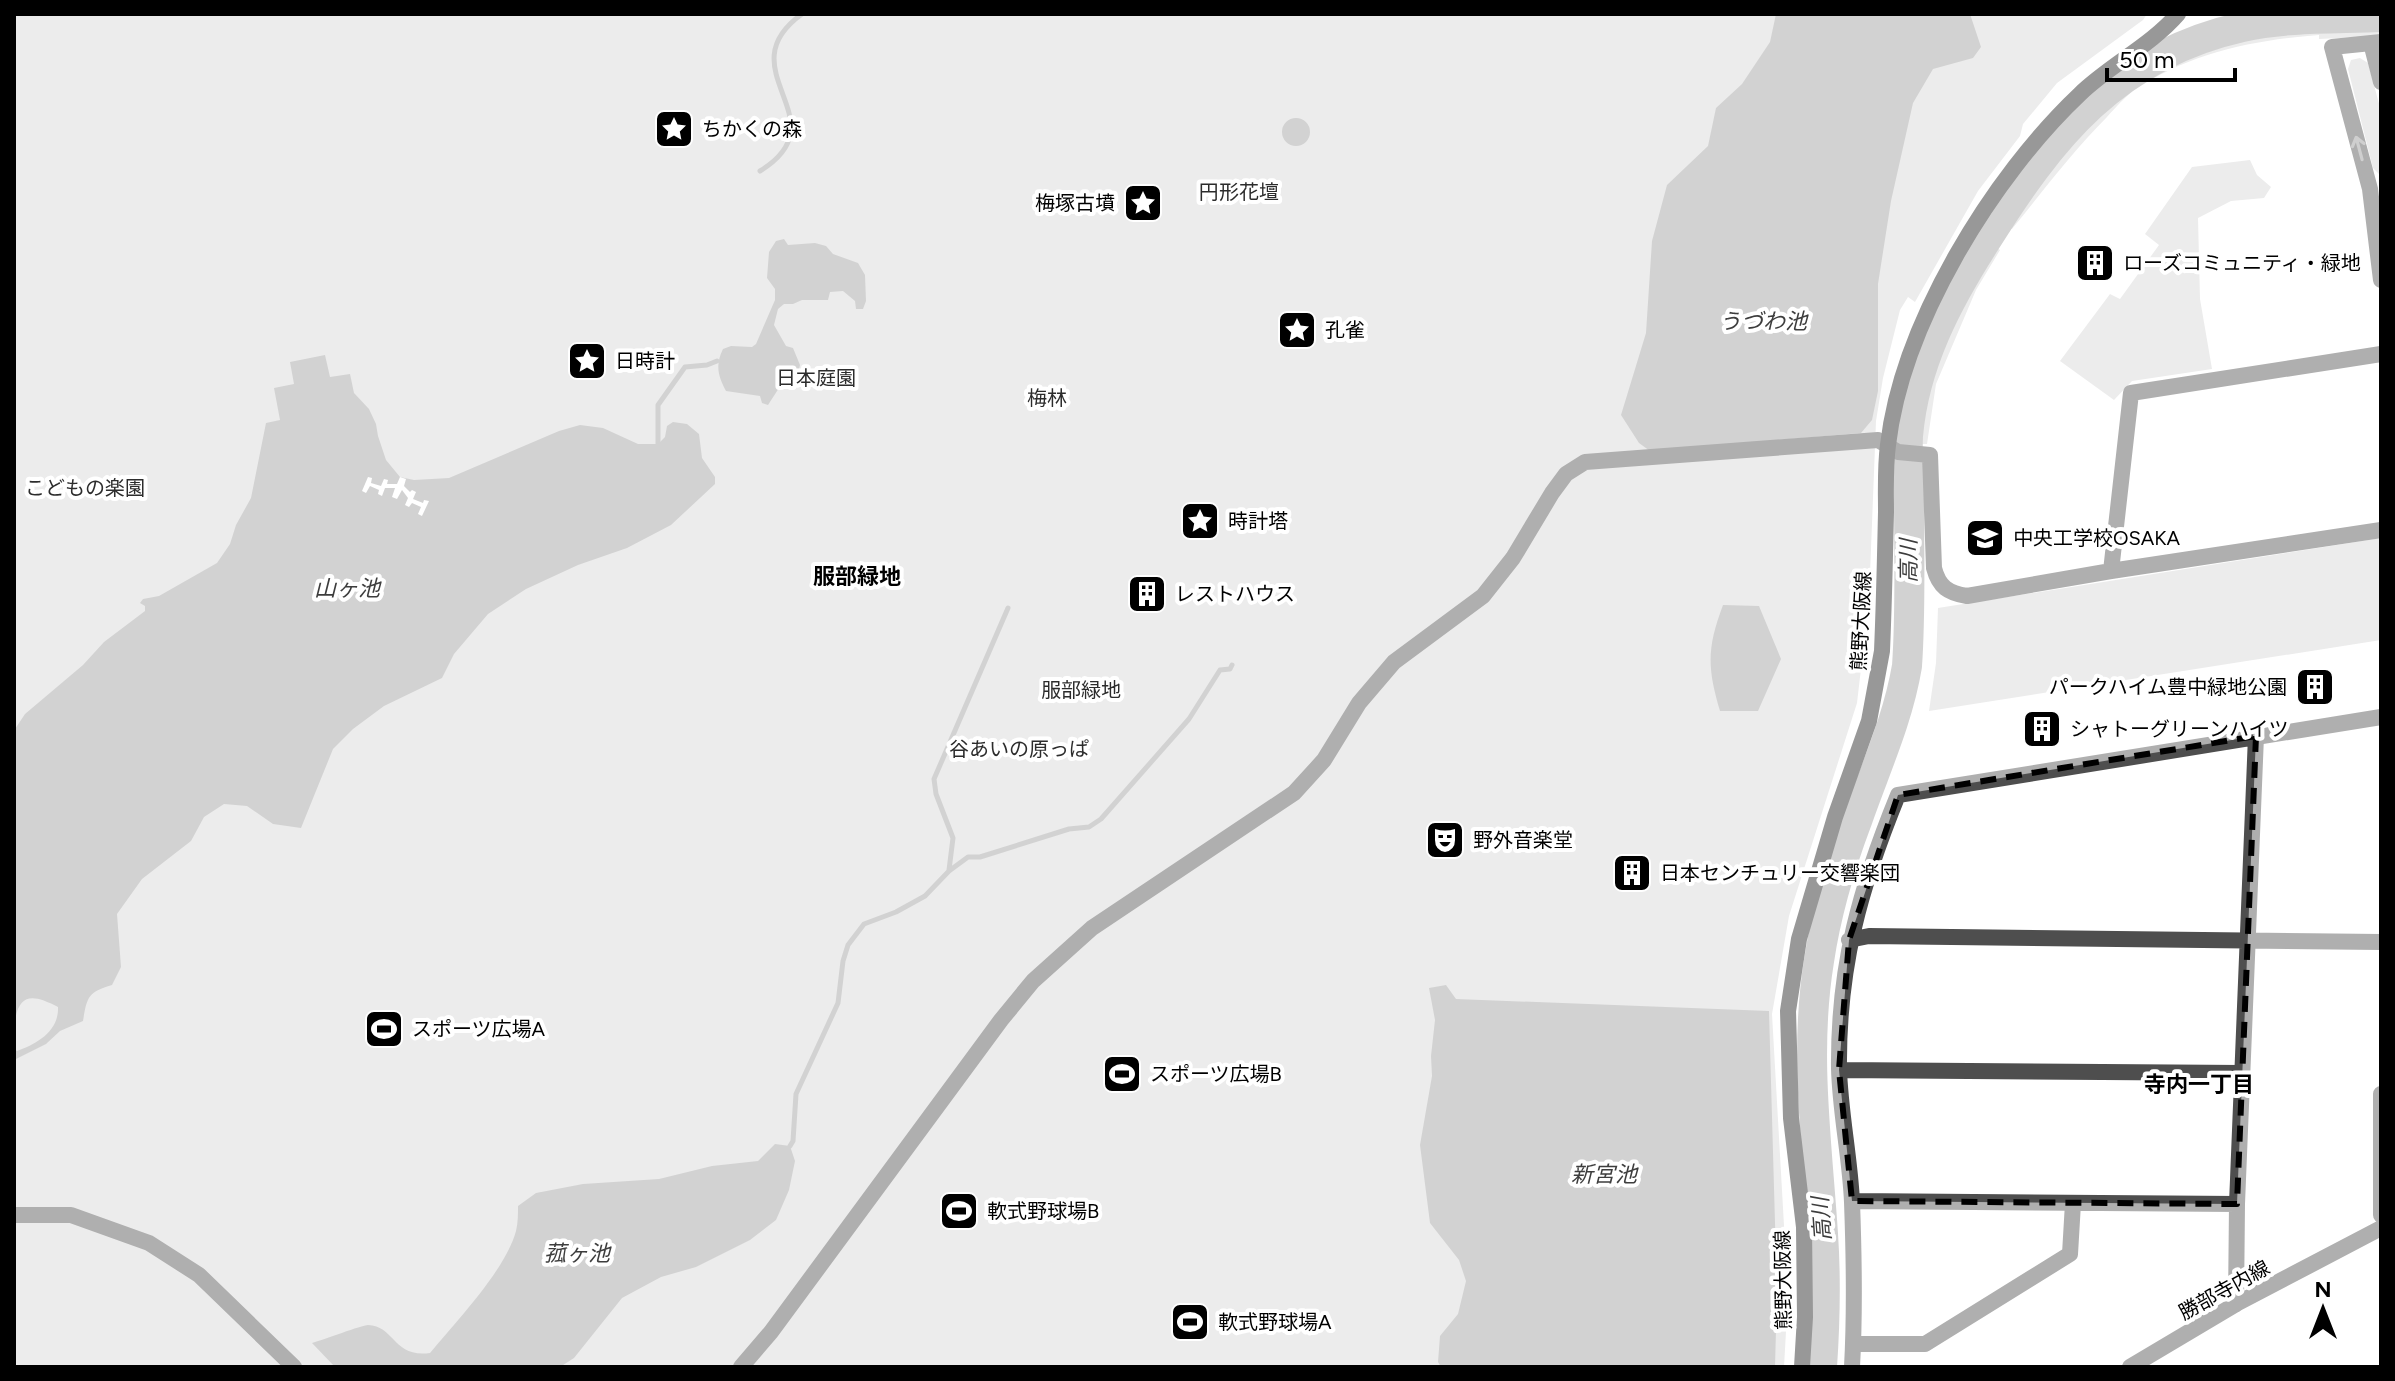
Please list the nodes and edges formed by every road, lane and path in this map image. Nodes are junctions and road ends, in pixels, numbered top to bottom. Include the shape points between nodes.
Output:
1 (2178, 14) edge
2 (2376, 43) edge
3 (2381, 82) edge
4 (2375, 188) edge
5 (2381, 280) edge
6 (2381, 354) edge
7 (1893, 449) junction
8 (2381, 530) edge
9 (2111, 571) junction
10 (2381, 717) edge
11 (2256, 736) junction
12 (1849, 940) junction
13 (2248, 940) junction
14 (2381, 942) edge
15 (1839, 1070) junction
16 (2242, 1073) junction
17 (2381, 1094) edge
18 (1852, 1201) junction
19 (2073, 1203) junction
20 (2237, 1204) junction
21 (14, 1215) edge
22 (2381, 1215) edge
23 (2381, 1228) edge
24 (2236, 1304) junction
25 (1853, 1344) junction
26 (294, 1367) edge
27 (741, 1367) edge
28 (750, 1367) edge
29 (1802, 1367) edge
30 (1852, 1367) edge
31 (2130, 1367) edge

1 - 7 main road, 熊野大阪線 via 2081,93 2018,161 1986,209 1923,318 1899,381
2 - 3 street
4 -> 2 street via 2332,47
4 - 5 street
6 - 9 street via 2131,393
7 - 9 street via 1930,455 1934,568 1937,581 1950,593 1967,596
7 - 27 street via 1878,440 1585,462 1566,474 1483,596 1394,662 1294,793 1092,928 1033,981
7 - 28 street via 1588,468 1570,479 1487,600 1399,666 1298,797 1095,933 1038,987
7 - 29 main road, 熊野大阪線 via 1878,680 1799,939 1788,1011 1791,1118 1804,1227
8 - 9 street
10 - 11 street
11 - 12 street via 1898,795
11 - 13 street
12 - 13 street
12 - 15 street
13 - 14 street
13 - 16 street
15 - 16 street
15 - 18 street
16 - 20 street
17 - 22 street
18 - 19 street
18 - 25 street
19 - 20 street
19 - 25 street via 2070,1254 1925,1344
20 - 24 street
21 - 26 street via 71,1215 149,1243 199,1275
23 - 24 street, 勝部寺内線
24 - 31 street, 勝部寺内線
25 - 30 street

